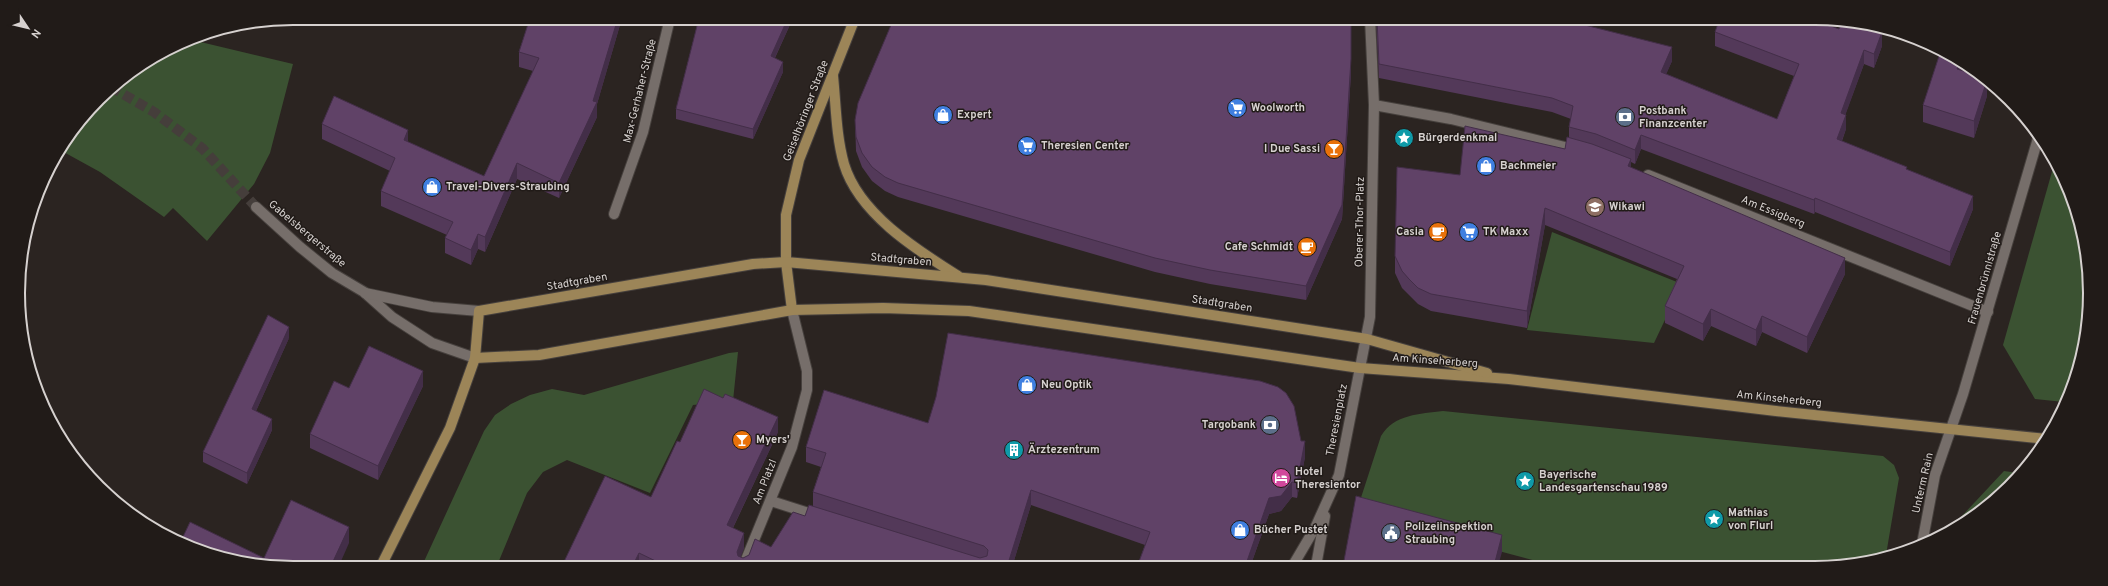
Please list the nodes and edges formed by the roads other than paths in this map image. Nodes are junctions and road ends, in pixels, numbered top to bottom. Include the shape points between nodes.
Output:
1 (668, 25) edge
2 (852, 25) edge
3 (1370, 25) edge
4 (833, 73) junction
5 (1374, 105) junction
6 (2037, 142) edge
7 (1587, 152) edge
8 (1638, 171) edge
9 (256, 207) tunnel mouth
10 (614, 214) dead end
11 (786, 262) junction
12 (960, 277) junction
13 (364, 292) junction
14 (792, 310) junction
15 (479, 311) junction
16 (1988, 312) junction
17 (1367, 339) junction
18 (475, 358) junction
19 (1360, 368) junction
20 (1509, 379) junction
21 (1951, 428) junction
22 (2040, 438) edge
23 (771, 501) junction
24 (1327, 505) junction
25 (831, 520) edge
26 (1923, 538) edge
27 (384, 561) edge
28 (746, 561) edge
29 (1295, 561) edge
30 (1317, 561) edge

1 - 10 street, Max-Gerhaher-Straße via 643,132
2 - 4 main road, Geiselhöringer Straße
3 - 5 street, Oberer-Thor-Platz
4 - 11 main road, Geiselhöringer Straße via 799,160 786,214
4 - 12 main road via 840,145 851,181 877,215 896,232 925,255
5 - 7 street via 1451,119
5 - 17 street, Oberer-Thor-Platz via 1370,317
6 - 16 street, Frauenbrünnlstraße
8 - 16 street, Am Essigberg
9 - 13 street, Gabelsbergerstraße via 300,247 332,272
11 - 12 main road, Stadtgraben
11 - 14 main road, Geiselhöringer Straße
11 - 15 main road, Stadtgraben via 753,264
12 - 17 main road, Stadtgraben
13 - 15 street, Gabelsbergerstraße via 432,307
13 - 18 street, Gabelsbergerstraße via 392,317 432,343
14 - 18 main road via 539,355
14 - 19 main road via 883,308 970,311
14 - 23 street, Am Platzl via 808,371 807,390 792,447
15 - 18 main road
16 - 21 street, Frauenbrünnlstraße
17 - 19 street, Theresienplatz
17 - 20 main road, Am Kinseherberg
18 - 27 main road via 450,428
19 - 20 main road, Am Kinseherberg
19 - 24 street, Theresienplatz via 1339,475
20 - 21 main road, Am Kinseherberg via 1776,411
21 - 22 main road, Am Kinseherberg
21 - 26 street, Unterm Rain via 1935,475
23 - 25 street
23 - 28 street, Am Platzl
24 - 29 street, Theresienplatz
24 - 30 street, Theresienplatz

